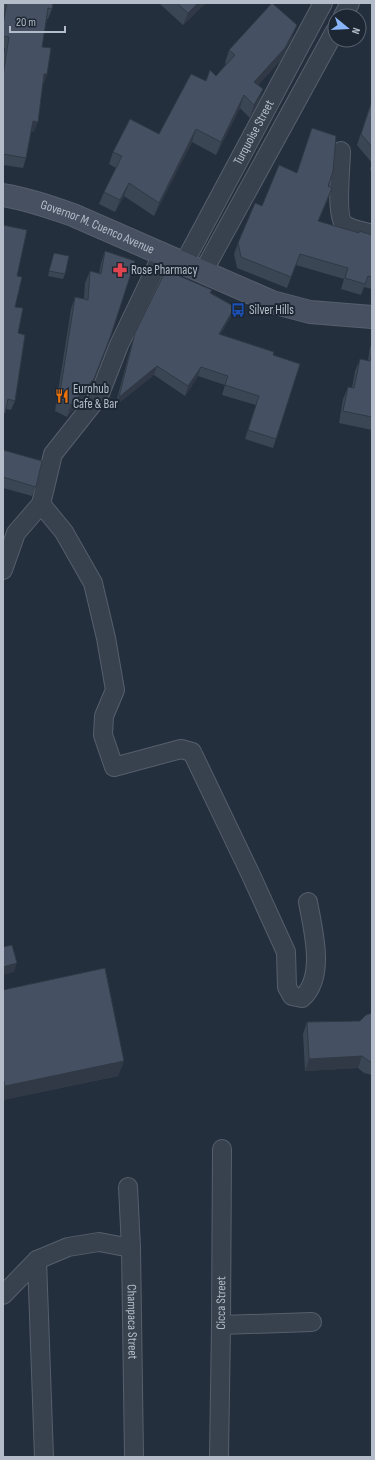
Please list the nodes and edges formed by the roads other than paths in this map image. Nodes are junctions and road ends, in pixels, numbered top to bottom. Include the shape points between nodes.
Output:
1 (323, 3) edge
2 (327, 46) edge
3 (262, 117) junction
4 (283, 127) junction
5 (341, 151) dead end
6 (3, 195) edge
7 (372, 234) edge
8 (163, 253) junction
9 (184, 263) junction
10 (203, 272) junction
11 (372, 317) edge
12 (41, 504) junction
13 (3, 570) edge
14 (308, 902) dead end
15 (222, 1148) dead end
16 (128, 1187) dead end
17 (131, 1248) junction
18 (36, 1260) junction
19 (3, 1294) edge
20 (312, 1322) dead end
21 (221, 1325) junction
22 (44, 1457) edge
23 (134, 1457) edge
24 (218, 1457) edge

1 - 3 street, Turquoise Street
2 - 4 street, Turquoise Street
3 - 4 street
3 - 9 street, Turquoise Street
4 - 10 street, Turquoise Street
5 - 7 street via 341,220 345,225
6 - 8 main road, Governor M. Cuenco Avenue via 47,205
8 - 9 main road, Governor M. Cuenco Avenue
8 - 12 street via 119,345 99,396 53,454
9 - 10 main road, Governor M. Cuenco Avenue
10 - 11 main road, Governor M. Cuenco Avenue via 272,302 310,312
12 - 13 street via 16,533
12 - 14 street via 64,532 93,583 115,690 104,716 103,735 114,767 181,749 192,752 286,952 287,987 292,996 302,998 313,984 317,950
15 - 21 street, Cicca Street
16 - 17 street, Champaca Street
17 - 18 street via 99,1242 68,1246
17 - 23 street, Champaca Street
18 - 19 street
18 - 22 street
20 - 21 street
21 - 24 street, Cicca Street

